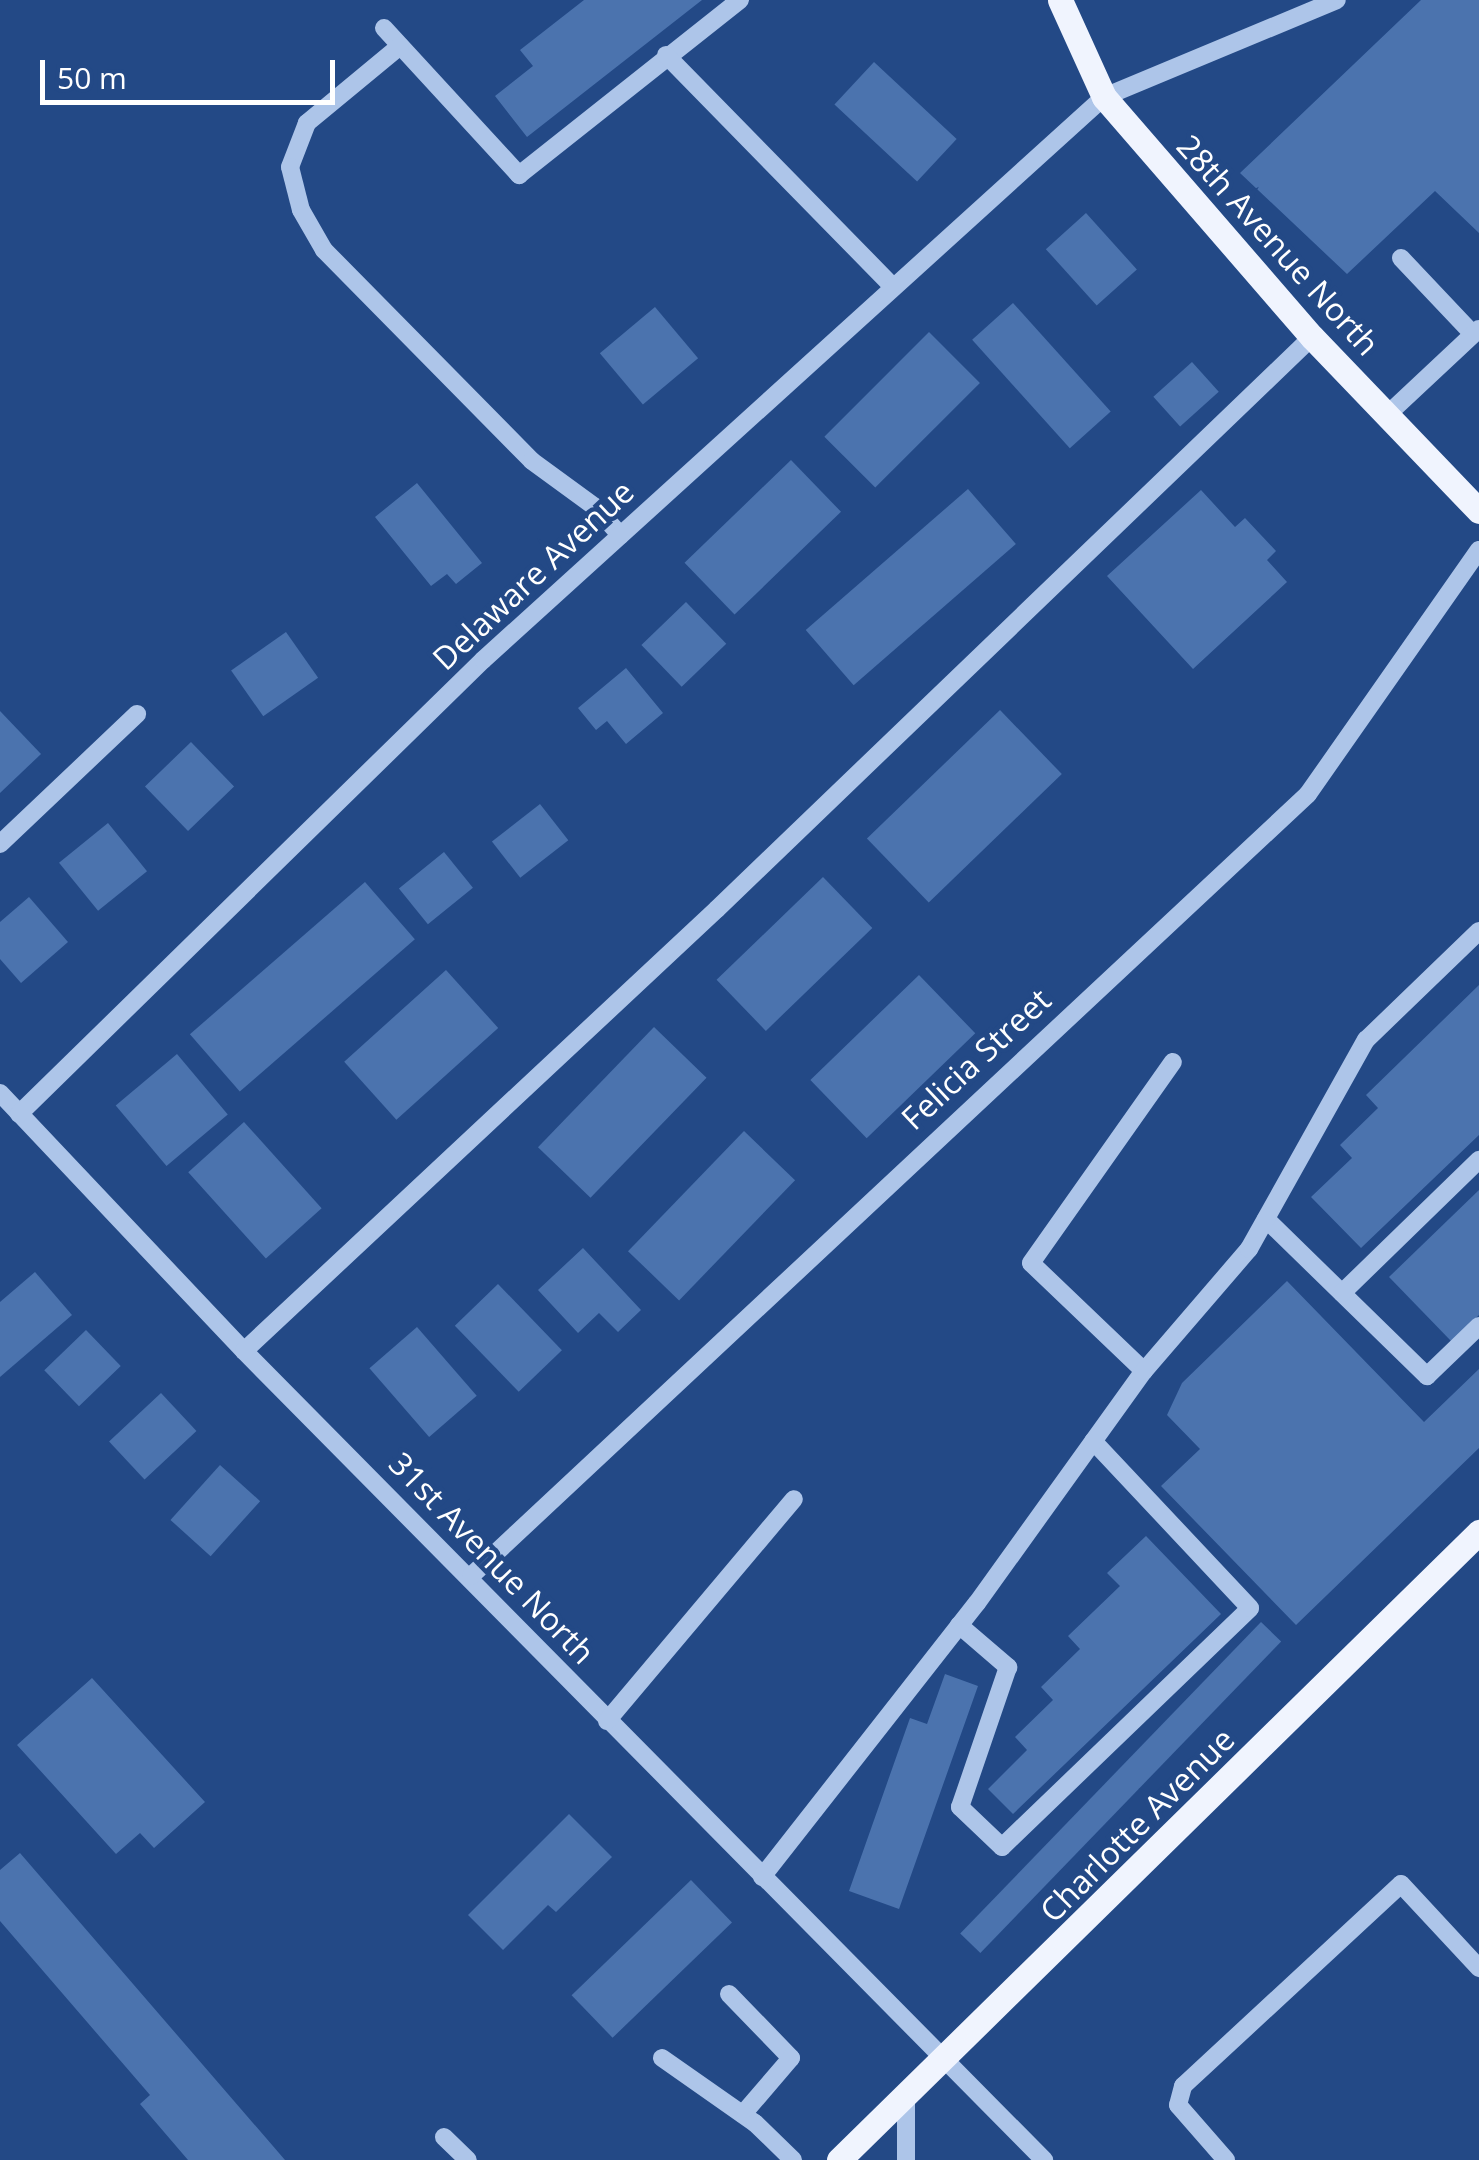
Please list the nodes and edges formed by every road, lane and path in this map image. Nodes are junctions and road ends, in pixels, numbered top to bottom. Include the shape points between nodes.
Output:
1 (740, 0) edge
2 (1060, 0) edge
3 (1337, 0) edge
4 (384, 28) dead end
5 (400, 46) junction
6 (666, 55) junction
7 (1104, 97) junction
8 (1402, 258) dead end
9 (893, 288) junction
10 (1475, 330) edge
11 (1312, 337) junction
12 (1387, 415) junction
13 (1479, 510) edge
14 (620, 535) junction
15 (1479, 550) edge
16 (137, 714) dead end
17 (0, 844) edge
18 (1479, 931) edge
19 (1174, 1062) dead end
20 (0, 1093) edge
21 (19, 1114) junction
22 (1479, 1160) edge
23 (1266, 1219) junction
24 (1342, 1293) junction
25 (1479, 1326) edge
26 (244, 1351) junction
27 (1144, 1371) junction
28 (1093, 1442) junction
29 (794, 1499) dead end
30 (1479, 1532) edge
31 (471, 1576) junction
32 (959, 1626) junction
33 (607, 1720) junction
34 (762, 1877) junction
35 (1479, 1968) edge
36 (729, 1994) dead end
37 (662, 2058) dead end
38 (946, 2061) junction
39 (906, 2096) junction
40 (743, 2114) junction
41 (444, 2136) dead end
42 (468, 2160) edge
43 (793, 2160) edge
44 (839, 2160) edge
45 (906, 2160) edge
46 (1044, 2160) edge
47 (1226, 2160) edge

1 - 6 street
2 - 7 main road, 28th Avenue North
3 - 7 street, Delaware Avenue
4 - 5 street
5 - 6 street via 519,175
5 - 14 street via 307,123 290,167 301,210 324,250 532,461 595,507
6 - 9 street
7 - 9 street, Delaware Avenue
7 - 11 main road, 28th Avenue North
8 - 10 street
9 - 14 street, Delaware Avenue
10 - 12 street
11 - 12 main road, 28th Avenue North
11 - 26 street via 717,909
12 - 13 main road, 28th Avenue North
14 - 21 street, Delaware Avenue via 482,660
15 - 31 street, Felicia Street via 1308,794
16 - 17 street
18 - 23 street via 1366,1040
19 - 27 street via 1031,1263
20 - 21 street, 31st Avenue North
21 - 26 street, 31st Avenue North
22 - 24 street
23 - 24 street
23 - 27 street via 1250,1249
24 - 25 street via 1427,1376
26 - 31 street, 31st Avenue North
27 - 28 street
28 - 32 street
28 - 32 street via 1250,1608 1002,1847 960,1807 1008,1667
29 - 33 street
30 - 38 main road, Charlotte Avenue
31 - 33 street, 31st Avenue North
32 - 34 street
33 - 34 street, 31st Avenue North
34 - 38 street, 31st Avenue North
35 - 47 street via 1401,1884 1182,2086 1178,2105
36 - 40 street via 791,2058
37 - 40 street
38 - 39 main road, Charlotte Avenue
38 - 46 street, 31st Avenue North
39 - 44 main road, Charlotte Avenue
39 - 45 street
40 - 43 street
41 - 42 street

